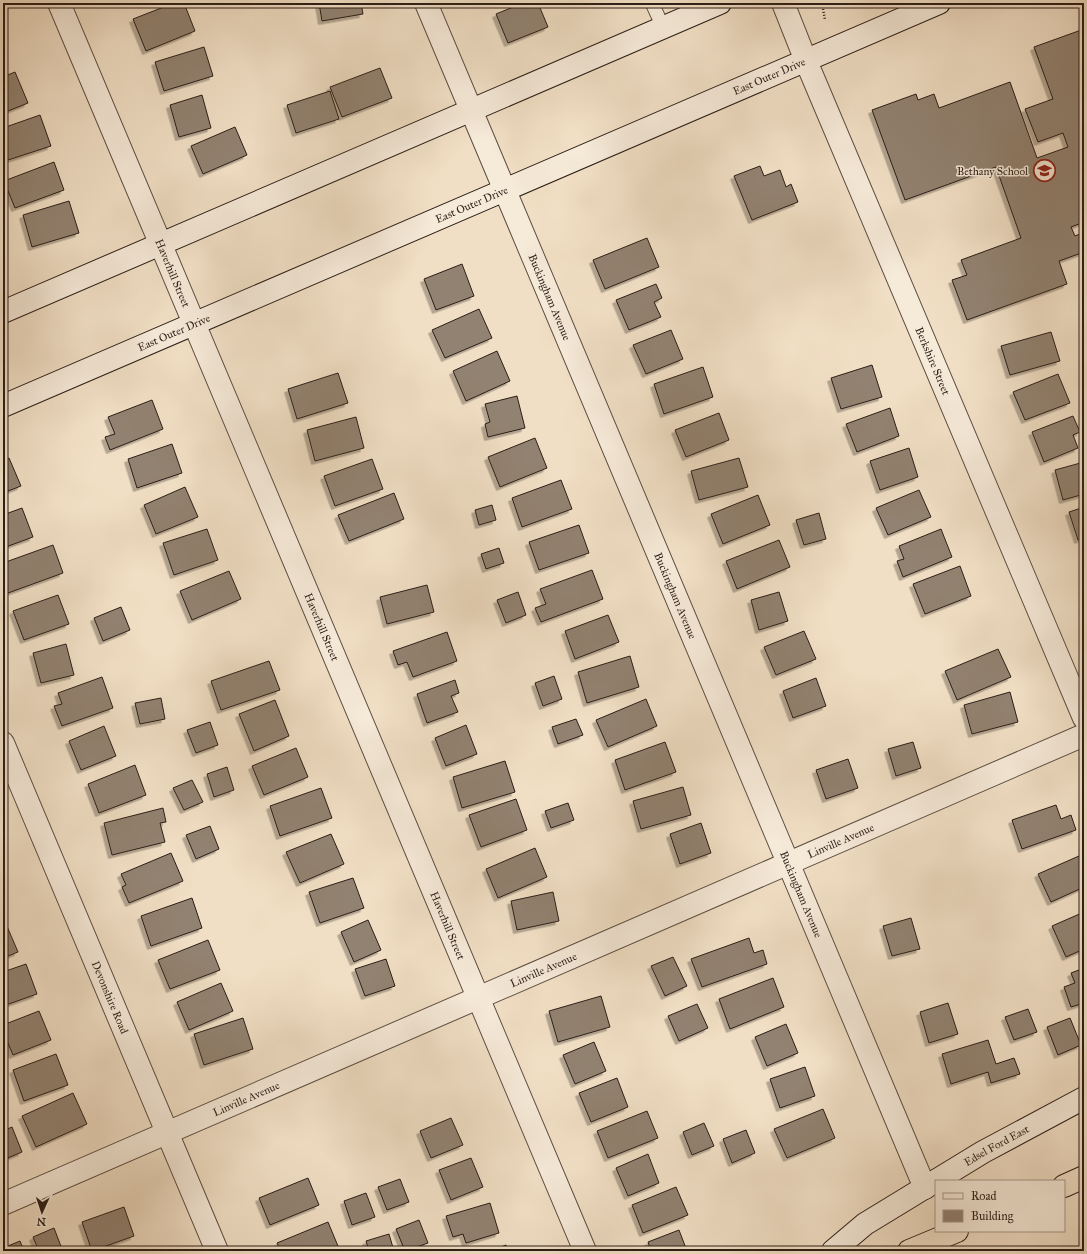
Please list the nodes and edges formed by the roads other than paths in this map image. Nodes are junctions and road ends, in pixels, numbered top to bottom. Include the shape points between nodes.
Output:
1 (59, 3) edge
2 (426, 3) edge
3 (652, 3) edge
4 (720, 3) edge
5 (783, 3) edge
6 (939, 3) edge
7 (662, 28) junction
8 (806, 61) junction
9 (471, 110) junction
10 (504, 190) junction
11 (160, 244) junction
12 (3, 312) edge
13 (193, 324) junction
14 (3, 406) edge
15 (1084, 718) edge
16 (1084, 735) edge
17 (3, 743) edge
18 (789, 864) junction
19 (478, 998) junction
20 (1084, 1098) edge
21 (167, 1133) junction
22 (1084, 1178) edge
23 (938, 1180) edge
24 (935, 1182) edge
25 (1065, 1186) edge
26 (925, 1188) junction
27 (3, 1204) edge
28 (954, 1232) edge
29 (217, 1251) edge
30 (585, 1251) edge
31 (833, 1251) edge
32 (909, 1251) edge

1 - 11 street, Haverhill Street
2 - 9 street, Buckingham Avenue
3 - 7 lane
4 - 7 street
5 - 8 street, Berkshire Street
6 - 8 street, East Outer Drive
7 - 9 street
8 - 10 street, East Outer Drive
8 - 15 street, Berkshire Street
9 - 10 street, Buckingham Avenue
9 - 11 street
10 - 13 street, East Outer Drive
10 - 18 street, Buckingham Avenue
11 - 12 street
11 - 13 street, Haverhill Street
13 - 14 street, East Outer Drive
13 - 19 street, Haverhill Street
16 - 18 street, Linville Avenue
17 - 21 street, Devonshire Road
18 - 19 street, Linville Avenue
18 - 26 street, Buckingham Avenue
19 - 21 street, Linville Avenue
19 - 30 street, Haverhill Street
20 - 23 street, Edsel Ford East via 983,1152
21 - 27 street, Linville Avenue
21 - 29 street, Devonshire Road
22 - 25 highway
24 - 26 street, Edsel Ford East
26 - 31 street, Edsel Ford East via 865,1224
28 - 32 highway

